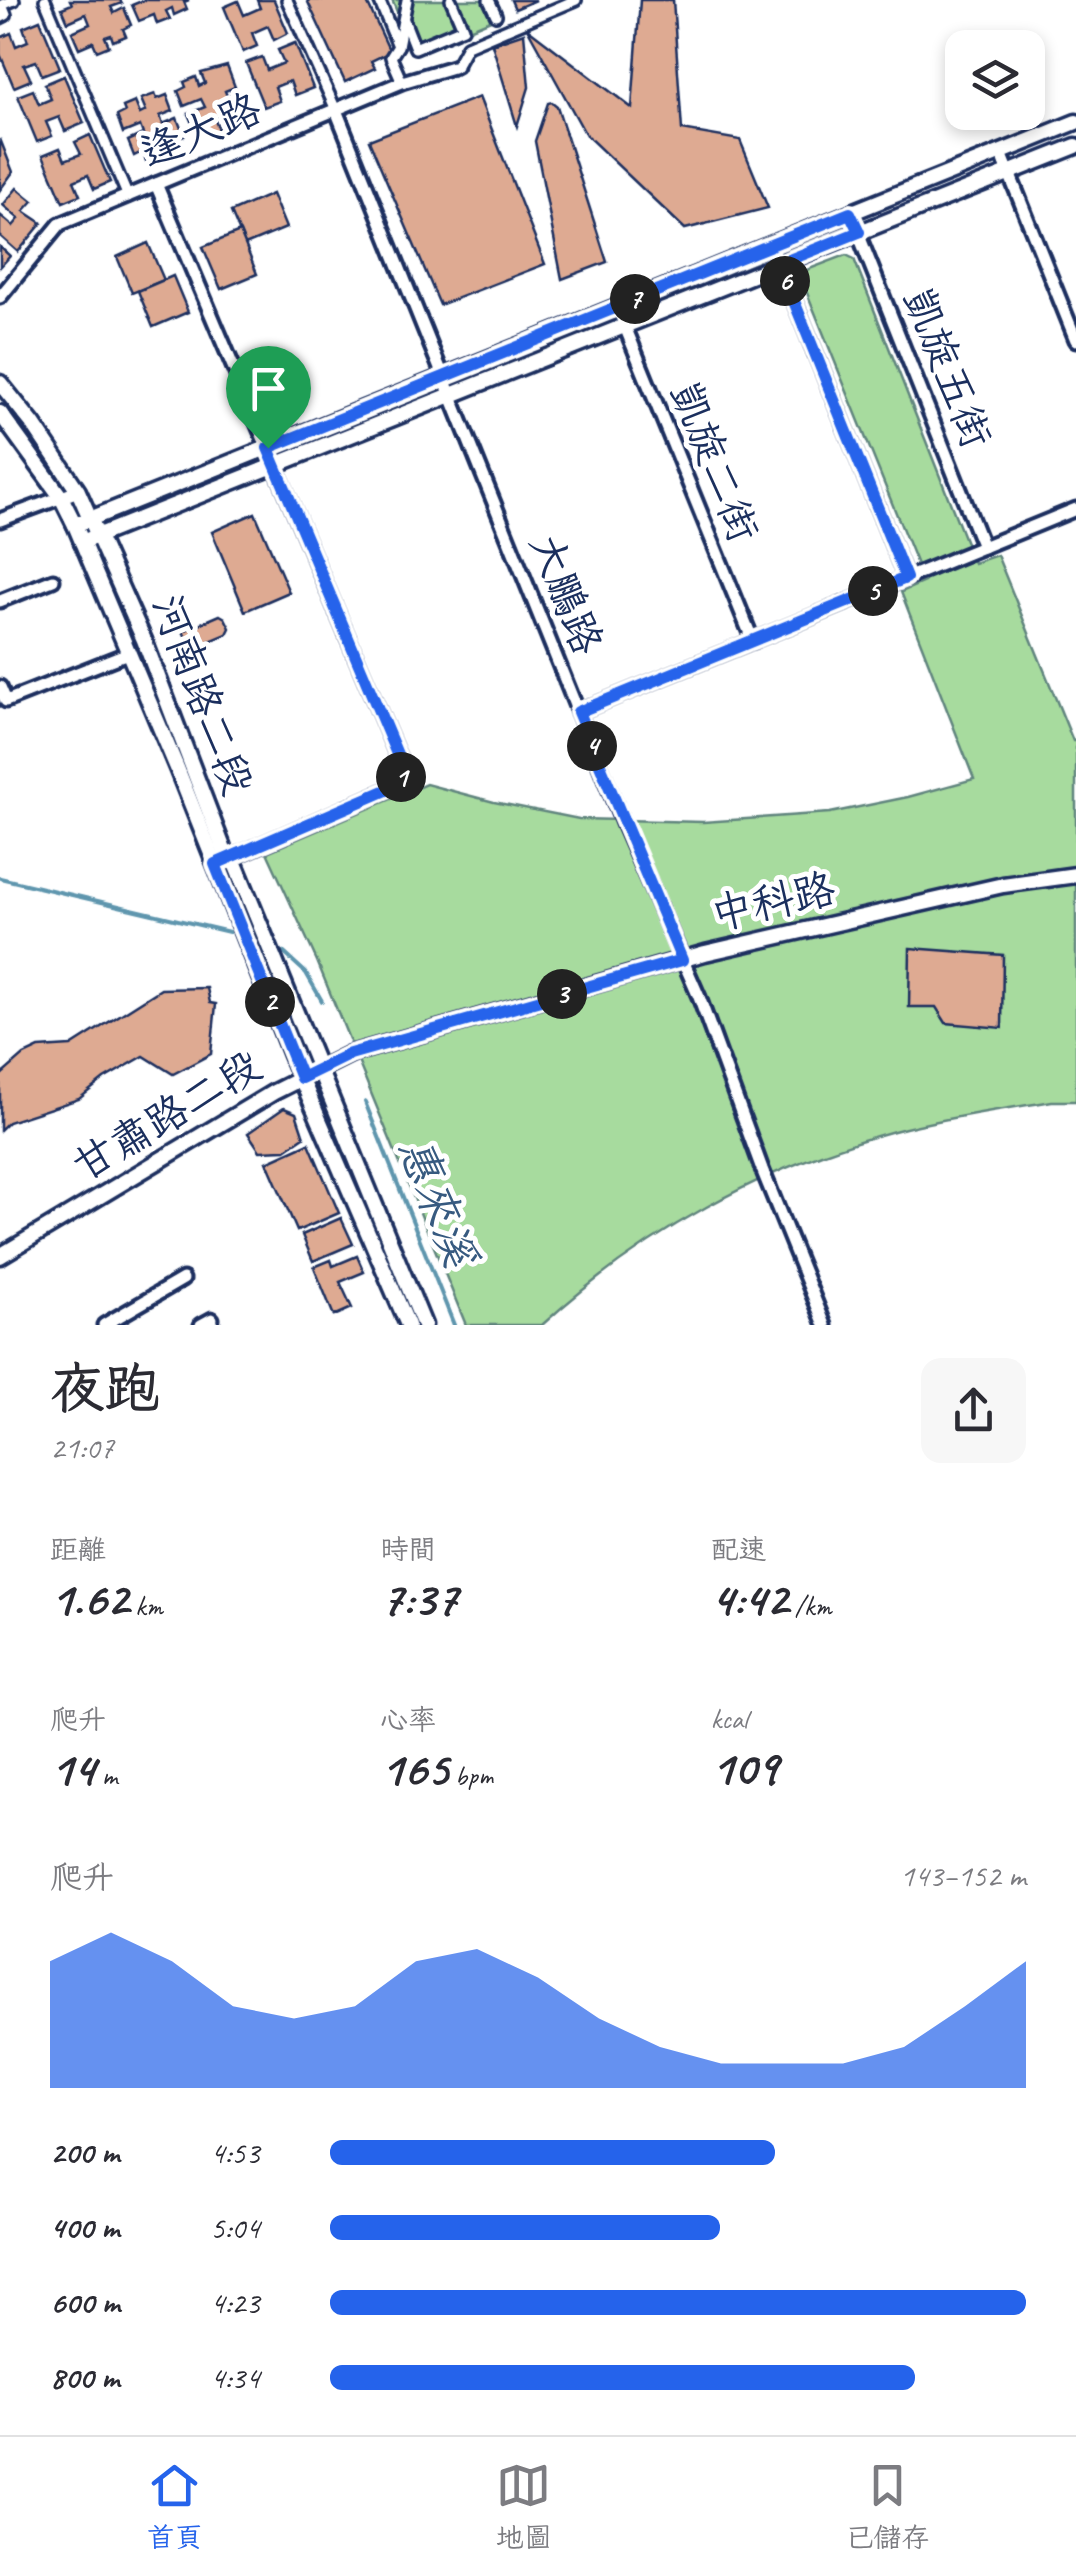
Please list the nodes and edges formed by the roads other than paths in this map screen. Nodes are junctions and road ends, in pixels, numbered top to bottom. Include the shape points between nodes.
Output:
1 (14, 0) edge
2 (45, 0) edge
3 (287, 0) edge
4 (379, 0) edge
5 (407, 0) edge
6 (489, 0) edge
7 (576, 0) edge
8 (453, 5) edge
9 (496, 15) dead end
10 (0, 18) edge
11 (404, 20) junction
12 (398, 46) junction
13 (456, 66) joint
14 (402, 82) junction
15 (336, 110) junction
16 (1076, 122) edge
17 (1076, 146) edge
18 (1001, 153) junction
19 (1009, 173) junction
20 (156, 184) junction
21 (128, 197) junction
22 (850, 213) junction
23 (859, 232) junction
24 (771, 244) junction
25 (779, 264) junction
26 (0, 297) edge
27 (617, 307) junction
28 (624, 327) junction
29 (1076, 340) edge
30 (444, 376) junction
31 (0, 384) edge
32 (451, 395) junction
33 (0, 413) edge
34 (268, 448) junction
35 (276, 464) junction
36 (78, 491) junction
37 (60, 498) junction
38 (1076, 509) edge
39 (91, 518) junction
40 (0, 520) edge
41 (74, 525) junction
42 (99, 536) junction
43 (82, 542) junction
44 (983, 546) junction
45 (906, 578) junction
46 (53, 580) dead end
47 (0, 601) edge
48 (752, 640) junction
49 (128, 653) junction
50 (0, 686) edge
51 (578, 712) junction
52 (222, 861) junction
53 (1076, 875) edge
54 (682, 960) junction
55 (318, 1070) junction
56 (301, 1078) junction
57 (0, 1256) edge
58 (183, 1280) dead end
59 (104, 1325) edge
60 (408, 1325) edge
61 (424, 1325) edge
62 (825, 1325) edge

1 - 10 street via 2,5 6,15
2 - 21 street
3 - 15 street
4 - 12 street
5 - 11 street
6 - 9 street
7 - 13 street via 467,46
8 - 11 street via 462,28 415,48
11 - 12 street
12 - 14 street via 391,58
13 - 14 street, 逢大路
14 - 15 street, 逢大路
15 - 20 street, 逢大路
15 - 30 street, 大鵬路
16 - 18 street
17 - 19 street
18 - 19 street
18 - 22 street
19 - 23 street
19 - 29 street
20 - 21 street, 逢大路
20 - 34 street
21 - 26 street, 逢大路 via 60,224
22 - 23 street, 凱旋五街
22 - 24 street
23 - 25 street
23 - 44 street, 凱旋五街
24 - 25 street
24 - 27 street
25 - 28 street
25 - 45 street
27 - 28 street, 凱旋二街
27 - 30 street
28 - 32 street
28 - 48 street, 凱旋二街
30 - 32 street, 大鵬路
30 - 34 street
31 - 36 street, 河南路二段
32 - 35 street
32 - 51 street, 大鵬路
33 - 37 street, 河南路二段
34 - 35 street
34 - 39 street
35 - 42 street
35 - 52 street via 402,772 396,786
36 - 37 street
36 - 39 street, 河南路二段
37 - 40 street
37 - 41 street, 河南路二段
38 - 44 street
39 - 41 street
39 - 42 street, 河南路二段
41 - 43 street, 河南路二段
42 - 43 street
42 - 52 street, 河南路二段
43 - 49 street, 河南路二段
44 - 45 street
45 - 48 street
46 - 47 street
48 - 51 street
49 - 50 street via 6,700
49 - 52 street, 河南路二段
51 - 54 street, 大鵬路
52 - 55 street, 河南路二段 via 238,873
52 - 56 street, 河南路二段
53 - 54 street, 中科路 via 1003,885
54 - 55 street, 中科路 via 350,1054
54 - 62 street, 大鵬路
55 - 56 street, 甘肅路二段
55 - 61 street, 河南路二段
56 - 57 street, 甘肅路二段
56 - 60 street, 河南路二段
58 - 59 street

